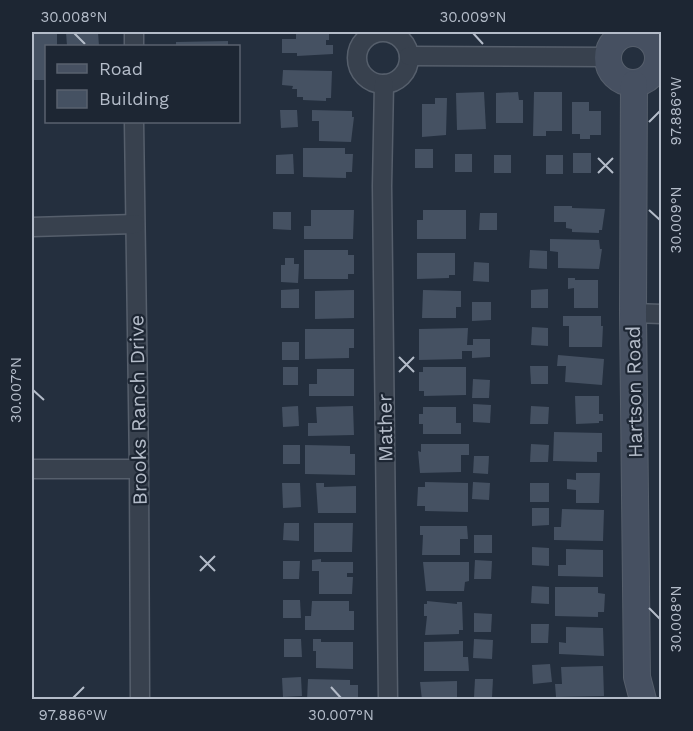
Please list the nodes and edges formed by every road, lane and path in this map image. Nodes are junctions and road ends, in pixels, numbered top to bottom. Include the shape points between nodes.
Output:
1 (384, 32) edge
2 (635, 32) edge
3 (409, 56) junction
4 (608, 57) junction
5 (660, 57) edge
6 (384, 84) junction
7 (634, 84) junction
8 (134, 123) edge
9 (135, 224) junction
10 (32, 227) edge
11 (633, 313) junction
12 (662, 314) edge
13 (32, 469) edge
14 (140, 469) junction
15 (140, 699) edge
16 (388, 699) edge
17 (644, 699) edge

1 - 3 street via 399,37
1 - 6 street via 368,38 358,51 357,60 369,80
2 - 4 street via 612,43
2 - 5 street via 652,42
3 - 4 street
3 - 6 street via 409,64 399,78
4 - 7 street via 619,79
5 - 7 street via 655,72
6 - 16 street, Mather
7 - 11 street, Hartson Road
8 - 9 street, Brooks Ranch Drive
9 - 10 street
9 - 14 street, Brooks Ranch Drive
11 - 12 street
11 - 17 street, Hartson Road via 637,677
13 - 14 street
14 - 15 street, Brooks Ranch Drive

